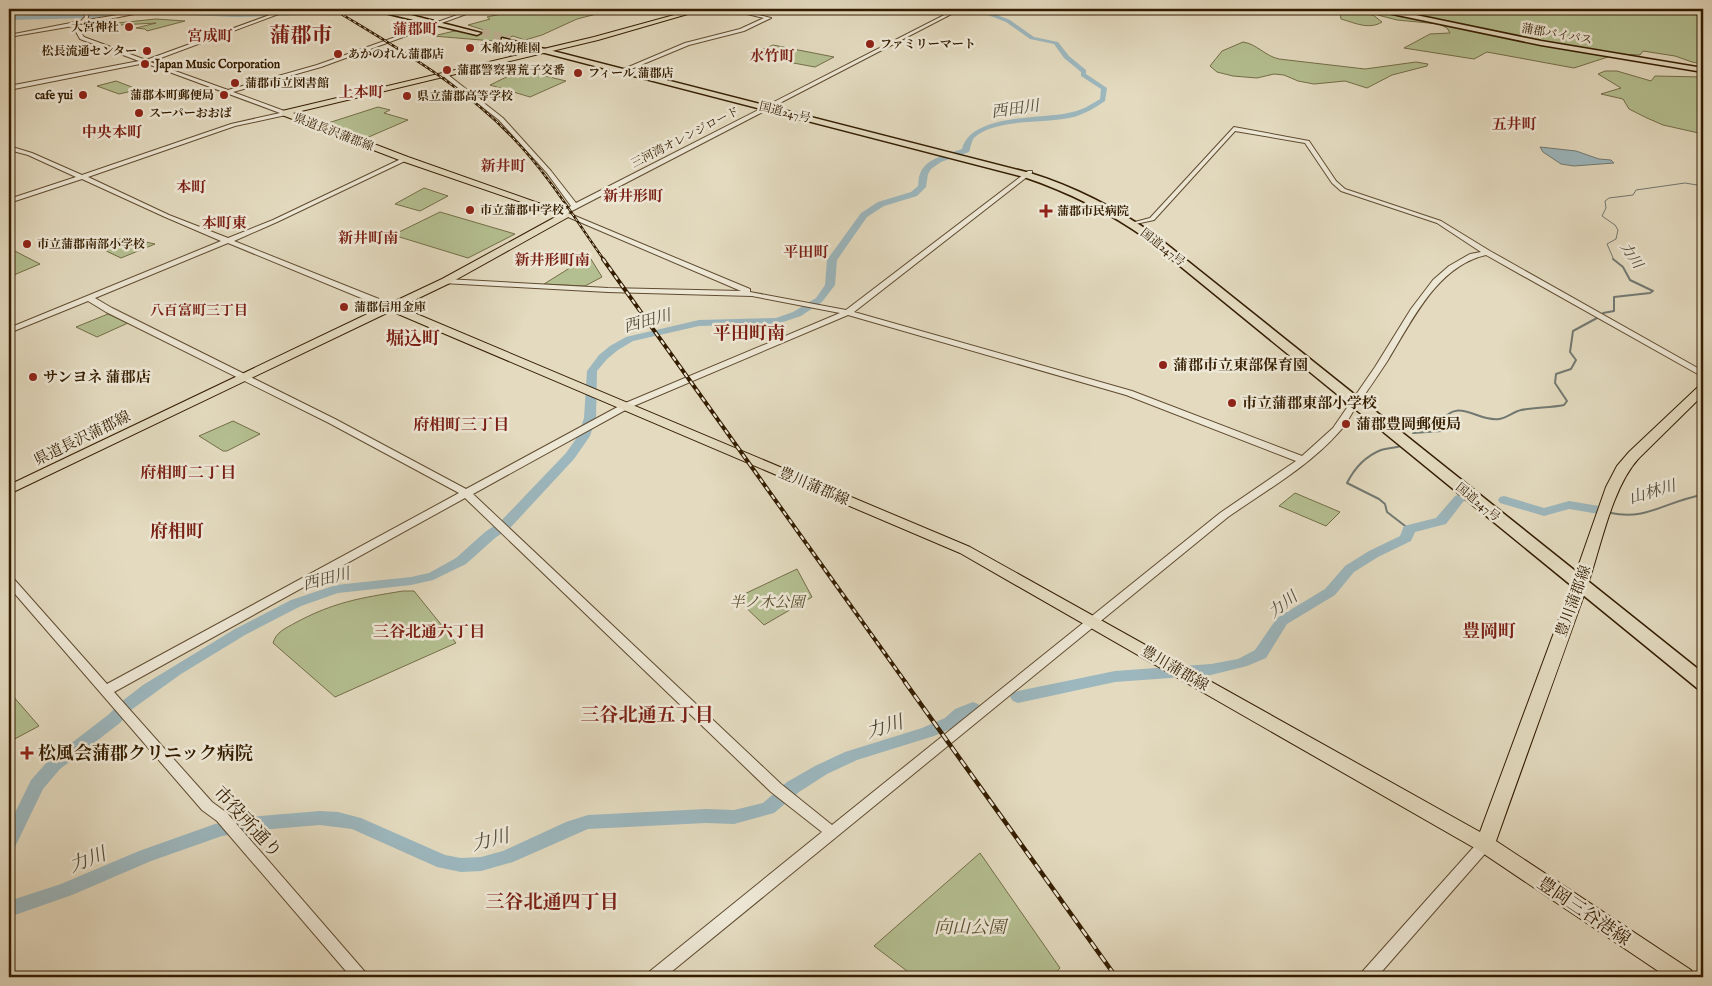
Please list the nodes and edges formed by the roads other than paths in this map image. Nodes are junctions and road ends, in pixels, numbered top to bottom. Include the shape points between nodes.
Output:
1 (26, 9) edge
2 (290, 9) edge
3 (478, 9) edge
4 (702, 9) edge
5 (728, 9) edge
6 (959, 9) edge
7 (1379, 9) edge
8 (1679, 9) edge
9 (9, 10) edge
10 (385, 10) edge
11 (85, 12) edge
12 (134, 13) dead end
13 (1703, 14) edge
14 (82, 23) junction
15 (440, 23) junction
16 (480, 33) tunnel mouth
17 (9, 36) edge
18 (507, 40) tunnel mouth
19 (548, 50) junction
20 (142, 61) junction
21 (624, 70) junction
22 (1703, 70) edge
23 (445, 75) junction
24 (9, 88) edge
25 (227, 92) junction
26 (771, 107) junction
27 (285, 113) junction
28 (9, 148) edge
29 (405, 158) junction
30 (1029, 174) junction
31 (82, 177) junction
32 (9, 201) edge
33 (576, 206) junction
34 (565, 214) junction
35 (1137, 223) junction
36 (229, 240) junction
37 (1488, 253) junction
38 (446, 281) junction
39 (752, 294) junction
40 (89, 298) junction
41 (389, 306) junction
42 (847, 312) junction
43 (9, 331) edge
44 (1703, 374) edge
45 (243, 376) junction
46 (1703, 390) edge
47 (1357, 398) junction
48 (626, 406) junction
49 (1303, 460) junction
50 (9, 485) edge
51 (9, 490) edge
52 (466, 493) junction
53 (1582, 579) junction
54 (9, 580) edge
55 (1094, 622) junction
56 (1703, 671) edge
57 (1703, 683) edge
58 (108, 693) junction
59 (833, 833) junction
60 (1485, 844) junction
61 (360, 977) edge
62 (654, 977) edge
63 (1367, 977) edge
64 (1684, 977) edge

1 - 9 highway
2 - 20 street
3 - 15 street
4 - 19 main road, 県道長沢蒲郡線
5 - 21 street via 769,18 742,30 687,44
6 - 26 street, 三河湾オレンジロード
7 - 22 highway, 蒲郡バイパス via 1541,43
8 - 13 main road
9 - 11 highway
10 - 15 highway
11 - 14 street
12 - 14 street
14 - 17 street
14 - 20 street via 77,30 82,38
15 - 16 highway
15 - 25 street via 319,66
18 - 19 highway, 国道247号
19 - 21 highway, 国道247号
19 - 23 main road, 県道長沢蒲郡線
20 - 24 street
20 - 25 street
21 - 26 highway, 国道247号
23 - 27 main road, 県道長沢蒲郡線
23 - 33 street via 501,119
25 - 27 street
26 - 30 highway, 国道247号
26 - 33 street, 三河湾オレンジロード
26 - 34 street, 三河湾オレンジロード
27 - 29 main road, 県道長沢蒲郡線
27 - 31 street via 233,125
28 - 31 street
29 - 34 main road, 県道長沢蒲郡線
29 - 36 street via 287,216
30 - 35 highway, 国道247号 via 1085,192
30 - 42 street
31 - 32 street
31 - 36 street
33 - 34 street, 三河湾オレンジロード
34 - 38 main road, 県道長沢蒲郡線
34 - 39 street
34 - 41 main road, 県道長沢蒲郡線
35 - 37 street via 1152,220 1234,130 1307,142 1343,190 1439,222
35 - 47 highway, 国道247号
36 - 40 street
36 - 41 street
37 - 44 street
37 - 47 street via 1473,256 1436,282
38 - 39 street
38 - 41 main road, 県道長沢蒲郡線
39 - 42 street
40 - 43 street
40 - 45 street
41 - 45 main road, 県道長沢蒲郡線
41 - 48 main road, 豊川蒲郡線
42 - 48 street
42 - 49 street via 1129,393
45 - 50 main road, 県道長沢蒲郡線
45 - 51 main road, 県道長沢蒲郡線
45 - 52 street
46 - 53 main road, 豊川蒲郡線 via 1624,466 1613,487
47 - 49 street via 1336,430
47 - 53 highway, 国道247号
48 - 52 street
48 - 55 main road, 豊川蒲郡線 via 965,550
49 - 55 street via 1224,515
52 - 58 street
52 - 59 street via 776,788
53 - 56 highway, 国道247号
53 - 57 highway, 国道247号
53 - 60 main road, 豊川蒲郡線
54 - 58 street, 市役所通り
55 - 59 street
55 - 60 main road, 豊川蒲郡線
58 - 61 street, 市役所通り via 207,806 222,817
59 - 62 street
60 - 63 street
60 - 64 main road, 豊岡三谷港線

